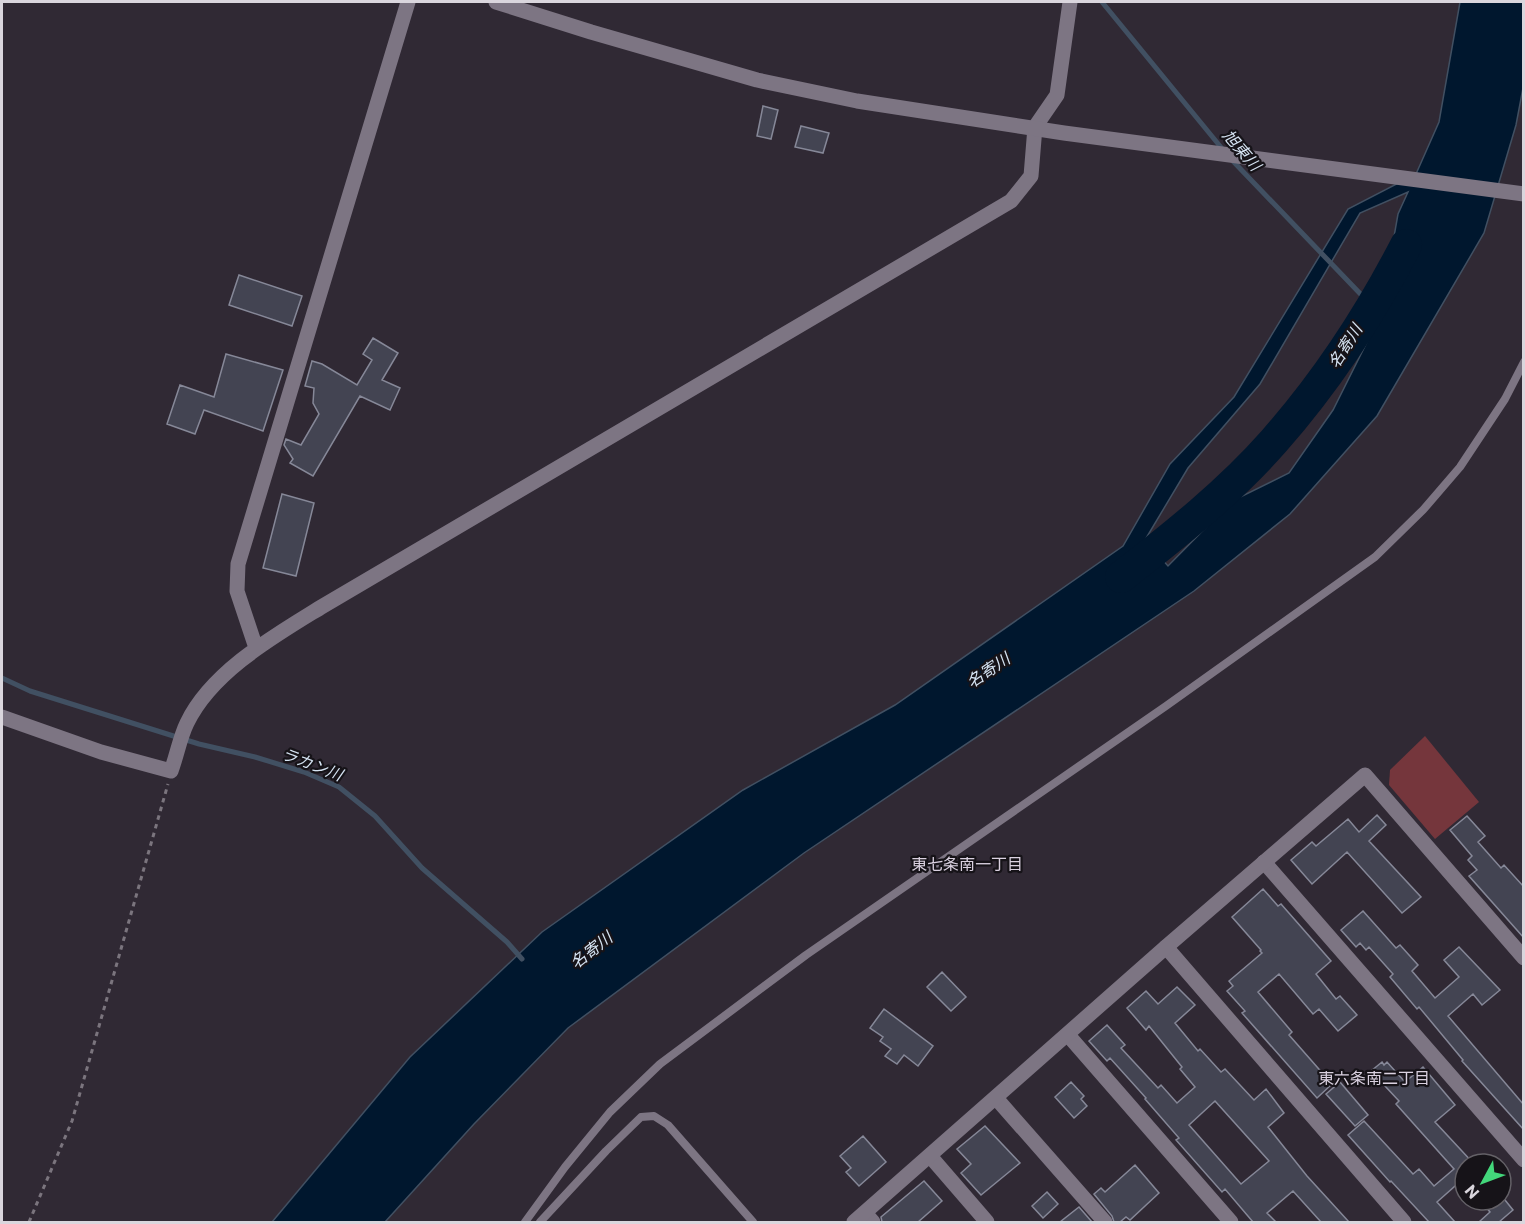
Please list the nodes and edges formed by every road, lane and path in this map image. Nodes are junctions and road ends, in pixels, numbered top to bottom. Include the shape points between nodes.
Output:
1 (408, 2) edge
2 (496, 2) edge
3 (1070, 2) edge
4 (1035, 127) junction
5 (1524, 194) edge
6 (1524, 362) edge
7 (256, 648) junction
8 (2, 717) edge
9 (171, 771) junction
10 (1264, 862) junction
11 (1166, 947) junction
12 (1524, 958) edge
13 (1068, 1035) junction
14 (996, 1098) junction
15 (930, 1156) junction
16 (1524, 1160) edge
17 (864, 1219) edge
18 (29, 1222) edge
19 (525, 1222) edge
20 (540, 1222) edge
21 (753, 1222) edge
22 (987, 1222) edge
23 (1105, 1222) edge
24 (1231, 1222) edge
25 (1404, 1222) edge

1 - 7 street via 238,564 237,591
2 - 4 street via 757,80 857,101
3 - 4 street via 1057,95
4 - 5 street
4 - 7 street via 1031,176 1011,201
6 - 19 lane via 1505,399 1460,467 1375,557 806,955 660,1064 610,1112
7 - 9 street via 203,696 187,724
8 - 9 street via 101,752
9 - 18 path via 72,1121
10 - 11 street
10 - 12 street via 1365,776
10 - 16 street
11 - 13 street
11 - 25 street
13 - 14 street
13 - 24 street
14 - 15 street
14 - 23 street
15 - 17 street
15 - 22 street
20 - 21 lane via 641,1117 654,1116 668,1125

